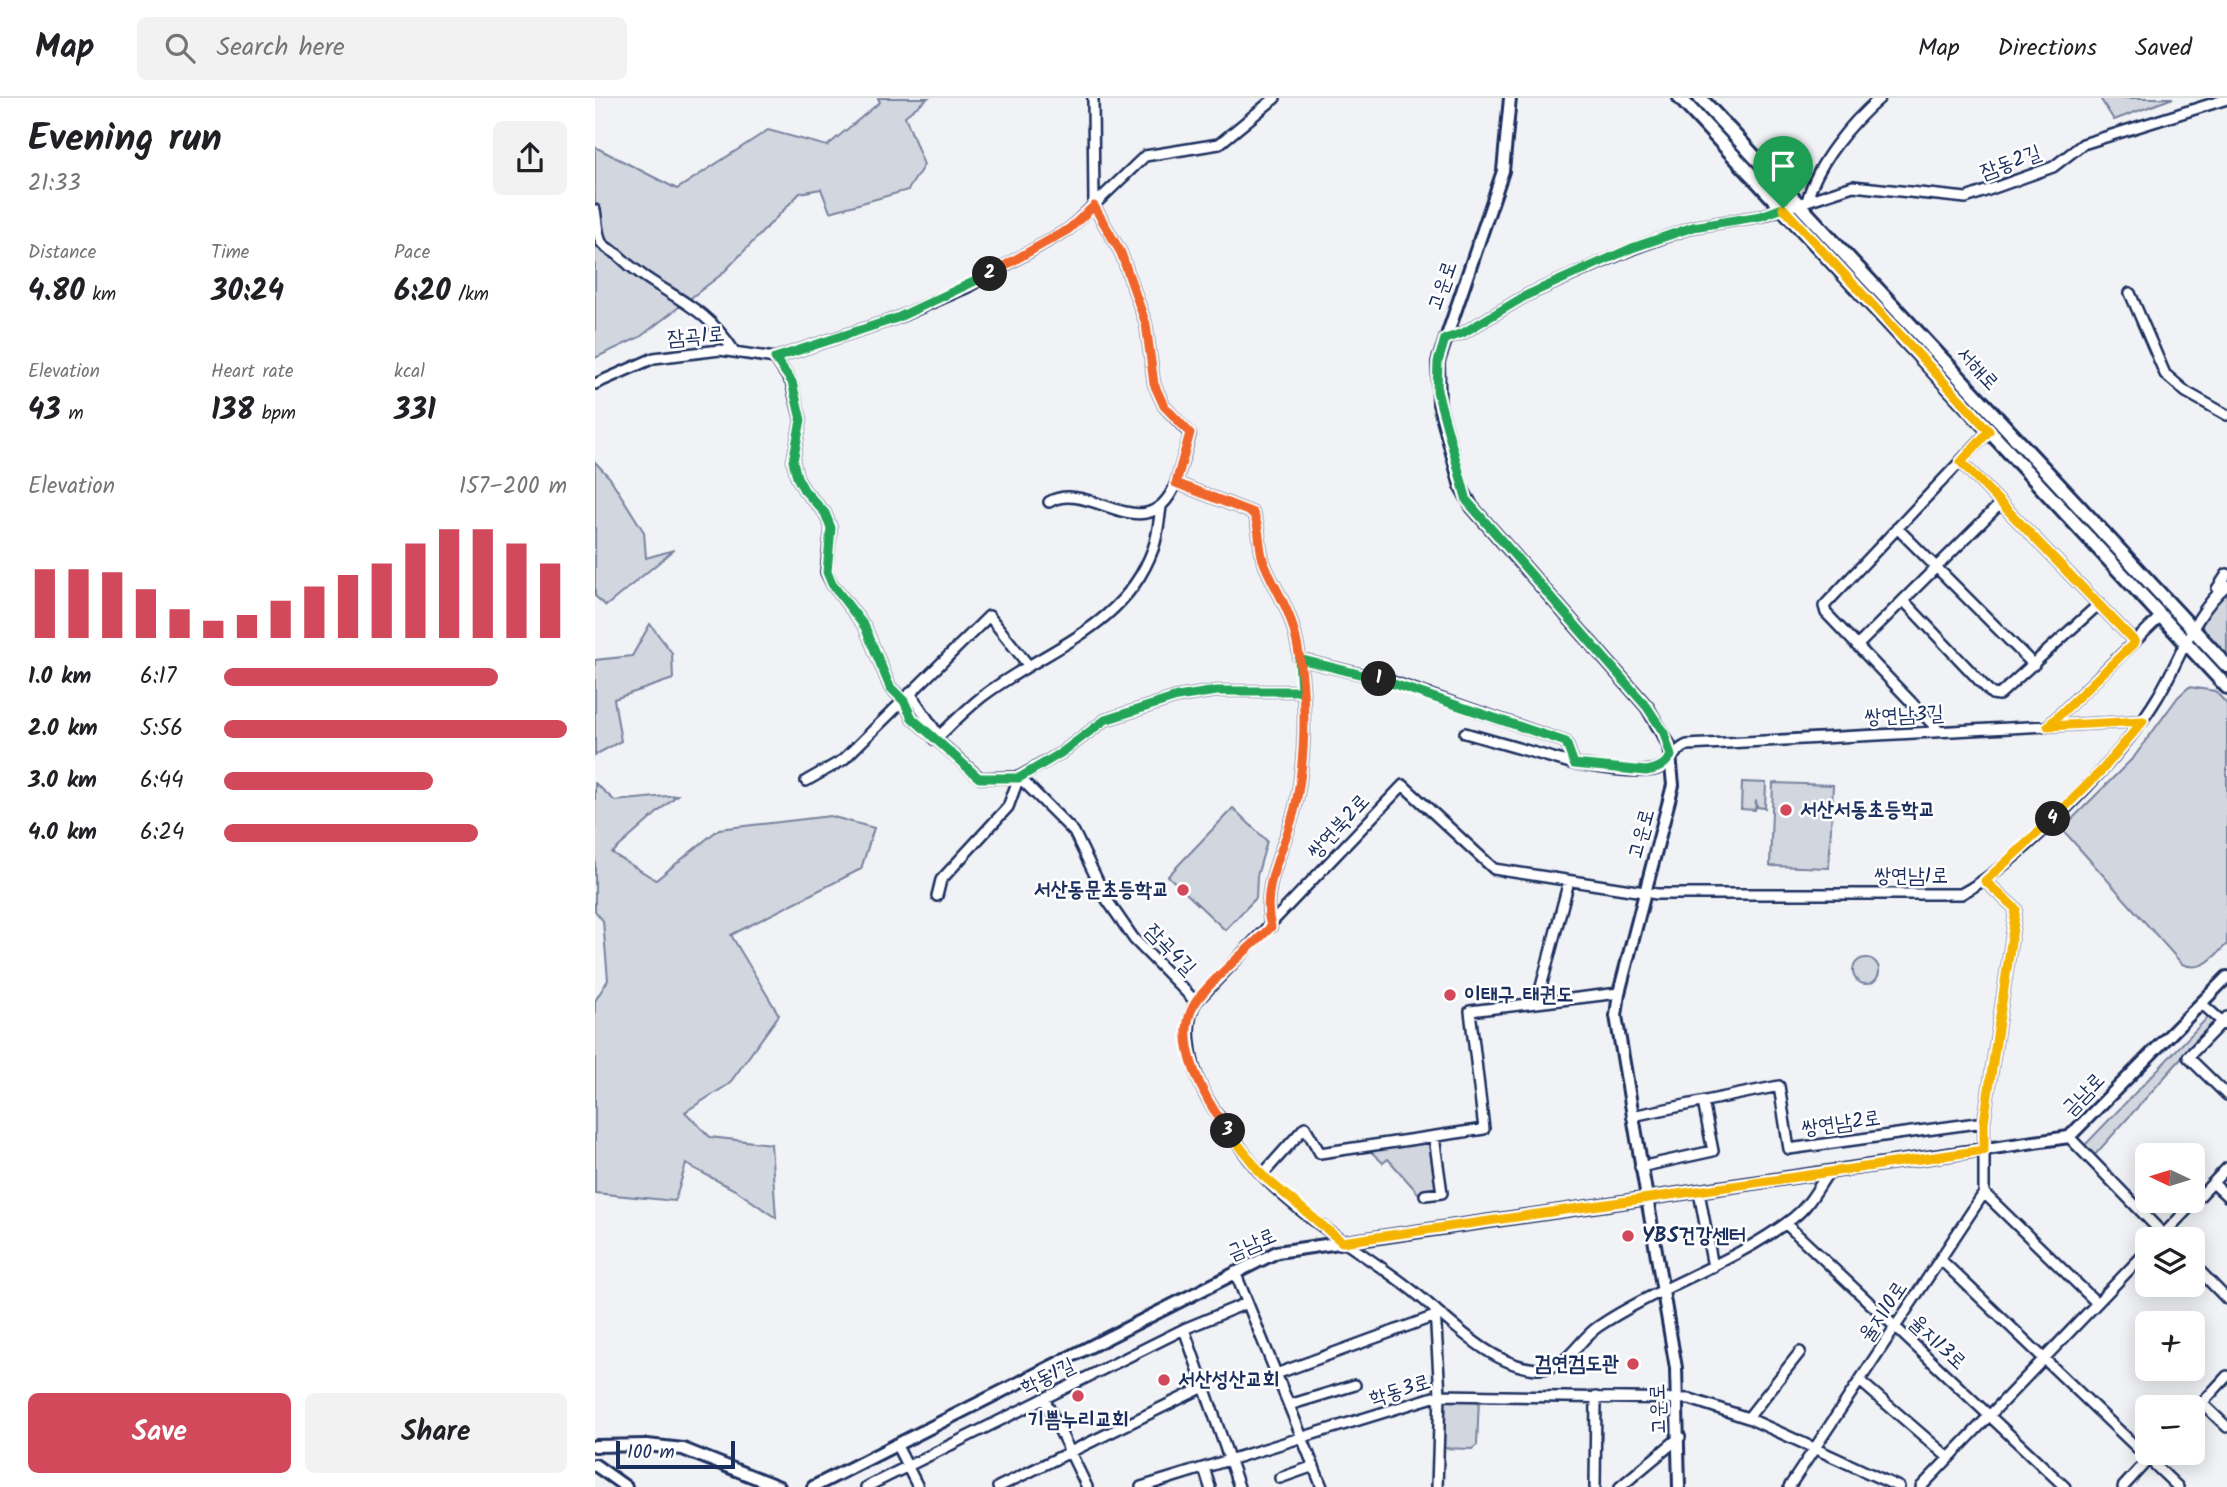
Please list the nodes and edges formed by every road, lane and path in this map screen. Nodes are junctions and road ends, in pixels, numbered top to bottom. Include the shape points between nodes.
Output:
1 (1093, 98) edge
2 (1275, 98) edge
3 (1510, 98) edge
4 (1681, 98) edge
5 (1700, 98) edge
6 (1880, 98) edge
7 (2227, 99) edge
8 (1802, 202) junction
9 (1094, 206) junction
10 (1783, 208) junction
11 (595, 210) edge
12 (2130, 293) dead end
13 (1445, 339) junction
14 (734, 351) junction
15 (775, 358) junction
16 (595, 384) edge
17 (2227, 415) edge
18 (1989, 431) junction
19 (1961, 462) junction
20 (1176, 483) junction
21 (1049, 502) dead end
22 (2001, 503) junction
23 (1161, 507) junction
24 (1897, 528) junction
25 (1936, 567) junction
26 (2227, 574) edge
27 (2227, 585) edge
28 (2210, 599) junction
29 (1903, 600) junction
30 (2099, 604) junction
31 (2161, 616) junction
32 (2191, 628) junction
33 (2135, 642) junction
34 (2187, 644) junction
35 (1857, 646) junction
36 (1299, 659) junction
37 (2034, 665) junction
38 (1029, 666) junction
39 (2227, 666) edge
40 (2227, 687) edge
41 (1301, 691) junction
42 (906, 697) junction
43 (2143, 721) junction
44 (2048, 726) junction
45 (1939, 731) junction
46 (1465, 733) dead end
47 (937, 738) junction
48 (1671, 756) junction
49 (1574, 764) junction
50 (1019, 778) junction
51 (806, 781) dead end
52 (1569, 881) junction
53 (1985, 881) junction
54 (1646, 894) junction
55 (937, 896) dead end
56 (1271, 927) junction
57 (2227, 977) edge
58 (1619, 993) junction
59 (1196, 1002) junction
60 (1537, 1002) junction
61 (2201, 1003) junction
62 (2225, 1022) edge
63 (2227, 1095) edge
64 (1703, 1102) junction
65 (1632, 1116) junction
66 (1984, 1122) junction
67 (2069, 1137) junction
68 (1434, 1138) junction
69 (1984, 1150) junction
70 (1640, 1167) junction
71 (2227, 1168) edge
72 (1828, 1173) junction
73 (1262, 1175) junction
74 (2213, 1182) junction
75 (1699, 1192) junction
76 (1984, 1193) junction
77 (1425, 1195) dead end
78 (2227, 1196) edge
79 (1646, 1199) junction
80 (1786, 1224) junction
81 (2154, 1227) edge
82 (2172, 1227) edge
83 (1342, 1242) junction
84 (1940, 1259) junction
85 (2135, 1263) edge
86 (1713, 1267) junction
87 (1234, 1272) junction
88 (2205, 1276) edge
89 (1663, 1289) junction
90 (2227, 1299) edge
91 (1247, 1303) junction
92 (2097, 1303) junction
93 (1435, 1312) junction
94 (1895, 1327) junction
95 (1184, 1329) junction
96 (1800, 1352) dead end
97 (2044, 1359) junction
98 (1276, 1374) junction
99 (2227, 1376) edge
100 (1860, 1381) junction
101 (1355, 1385) dead end
102 (1204, 1387) junction
103 (1440, 1395) junction
104 (1596, 1397) junction
105 (1044, 1398) junction
106 (1679, 1399) junction
107 (2205, 1400) edge
108 (1289, 1405) junction
109 (2205, 1406) edge
110 (1989, 1416) junction
111 (1748, 1418) junction
112 (2227, 1427) edge
113 (1680, 1437) junction
114 (1303, 1439) junction
115 (2135, 1441) edge
116 (896, 1444) junction
117 (595, 1446) edge
118 (1815, 1448) junction
119 (1071, 1452) junction
120 (1949, 1458) junction
121 (1230, 1460) junction
122 (595, 1465) edge
123 (2144, 1465) edge
124 (2160, 1465) edge
125 (907, 1466) junction
126 (1314, 1466) junction
127 (1204, 1468) junction
128 (1280, 1478) dead end
129 (1237, 1485) edge
130 (626, 1487) edge
131 (779, 1487) edge
132 (813, 1487) edge
133 (866, 1487) edge
134 (918, 1487) edge
135 (998, 1487) edge
136 (1087, 1487) edge
137 (1141, 1487) edge
138 (1210, 1487) edge
139 (1322, 1487) edge
140 (1437, 1487) edge
141 (1595, 1487) edge
142 (1620, 1487) edge
143 (1679, 1487) edge
144 (1789, 1487) edge
145 (1899, 1487) edge
146 (1921, 1487) edge
147 (2065, 1487) edge
148 (2123, 1487) edge
149 (2178, 1487) edge

1 - 9 street
2 - 9 street, 잠곡1로 via 1219,144 1145,156
3 - 13 street, 고운로 via 1503,171
4 - 10 main road, 서해로
5 - 8 main road, 서해로
6 - 8 street via 1812,179
7 - 8 street, 잠동2길 via 2083,144 2053,167 1966,198 1862,186
8 - 10 street, 잠동2길
8 - 32 main road, 서해로
9 - 15 street, 잠곡1로 via 1069,229 968,287 897,318
9 - 20 street via 1121,253 1146,324 1154,384 1164,406 1190,433
10 - 13 street, 잠동2길 via 1693,227 1632,248 1527,295
10 - 18 main road, 서해로
11 - 14 street via 604,246 645,278 702,312
12 - 17 street via 2165,374
13 - 48 street, 고운로 via 1437,391 1467,501 1647,707 1664,733
14 - 15 street, 잠곡1로
14 - 16 street, 잠곡1로 via 654,358
15 - 42 street via 792,382 801,420 793,461 797,477 831,528 827,572 865,627 890,687
18 - 19 street
18 - 31 main road, 서해로
19 - 22 street
19 - 24 street
20 - 23 street
20 - 36 street via 1253,513 1263,561 1291,620
21 - 23 street via 1076,500 1130,514
22 - 25 street
22 - 30 street
23 - 38 street via 1153,549 1129,592 1107,617
24 - 25 street
24 - 35 street via 1825,604 1825,612
25 - 29 street
25 - 37 street
26 - 28 street, 쌍연남1로
27 - 28 street
28 - 32 street, 쌍연남1로
29 - 35 street
29 - 37 street via 1992,694 2002,694
30 - 33 street
30 - 37 street
31 - 33 street
31 - 34 main road, 서해로
32 - 34 street, 쌍연남1로
32 - 39 main road, 서해로
33 - 44 street
34 - 40 main road, 서해로
34 - 43 street, 쌍연남1로
35 - 45 street
36 - 41 street
36 - 49 street via 1393,682 1566,742
38 - 42 street via 989,616
38 - 47 street via 982,696
41 - 50 street via 1217,691 1177,697 1105,720
41 - 56 street via 1301,768 1296,805 1267,900
42 - 47 street via 912,718
42 - 51 street via 843,760
43 - 44 street, 쌍연남3길
43 - 53 street, 쌍연남1로 via 2063,809
44 - 45 street, 쌍연남3길
45 - 48 street, 쌍연남3길 via 1694,745 1679,748
46 - 49 street, 쌍연남3길
47 - 50 street via 979,778
48 - 49 street, 쌍연남3길 via 1662,767 1648,770
48 - 54 street, 고운로 via 1671,796
50 - 55 street via 1008,807 941,880
50 - 59 street, 잠곡4길 via 1075,832 1107,900 1134,939
52 - 54 street, 쌍연남1로
52 - 56 street, 쌍연북2로 via 1494,869 1403,785
52 - 60 street
53 - 54 street, 쌍연남1로 via 1951,895
53 - 66 street via 2016,909
54 - 58 street, 고운로
56 - 59 street, 쌍연북2로
57 - 61 street, 금남로
58 - 60 street
58 - 65 street, 고운로 via 1616,1022
59 - 73 street via 1189,1031 1197,1080 1210,1107
60 - 68 street via 1470,1011 1484,1129
61 - 62 street
61 - 67 street, 금남로
62 - 63 street via 2188,1058
64 - 65 street, 쌍연남2로
64 - 66 street, 쌍연남2로 via 1779,1086 1789,1149
64 - 70 street via 1713,1151
65 - 70 street, 고운로
66 - 69 street
67 - 69 street, 금남로
67 - 81 street
68 - 73 street via 1320,1153 1305,1127
68 - 77 street via 1442,1193
69 - 72 street, 금남로
69 - 76 street
70 - 79 street, 고운로
71 - 74 street
72 - 75 street, 금남로
72 - 80 street via 1805,1207
73 - 83 street
74 - 78 street
74 - 82 street
75 - 79 street, 금남로
75 - 86 street
76 - 84 street, 율지10로
76 - 92 street
79 - 83 street, 금남로
79 - 89 street, 고운로
80 - 86 street
80 - 94 street, 율지13로
83 - 87 street, 금남로 via 1277,1252
83 - 93 street
84 - 94 street, 율지10로
84 - 97 street
85 - 92 street
86 - 89 street
87 - 91 street
87 - 116 street, 금남로
88 - 90 street
89 - 93 street via 1600,1325 1563,1362 1544,1369 1525,1367 1492,1352
89 - 106 street, 고운로
91 - 95 street, 학동1길
91 - 98 street
92 - 97 street
93 - 98 street
93 - 103 street
94 - 100 street, 율지10로
94 - 110 street, 율지13로
95 - 102 street
95 - 105 street, 학동1길
96 - 111 street
97 - 110 street
97 - 115 street
98 - 108 street
99 - 107 street
100 - 118 street, 율지10로
100 - 120 street
101 - 108 street
102 - 119 street
102 - 121 street
103 - 104 street, 학동3로
103 - 114 street, 학동3로
103 - 140 street
104 - 106 street, 학동3로
104 - 141 street
105 - 119 street
105 - 125 street, 학동1길
106 - 111 street, 학동3로
106 - 113 street, 고운로
108 - 114 street
109 - 112 street
110 - 120 street
110 - 147 street, 율지13로
111 - 118 street, 학동3로
113 - 142 street
113 - 143 street, 고운로
114 - 121 street, 학동3로
114 - 126 street
116 - 125 street
116 - 132 street, 금남로
117 - 131 street via 683,1449
118 - 144 street, 율지10로
118 - 145 street, 학동3로
119 - 135 street
119 - 136 street
120 - 146 street
121 - 127 street, 학동3로
121 - 129 street
122 - 130 street
123 - 148 street
124 - 149 street
125 - 133 street, 학동1길
125 - 134 street
126 - 128 street
126 - 139 street
127 - 137 street, 학동3로
127 - 138 street

